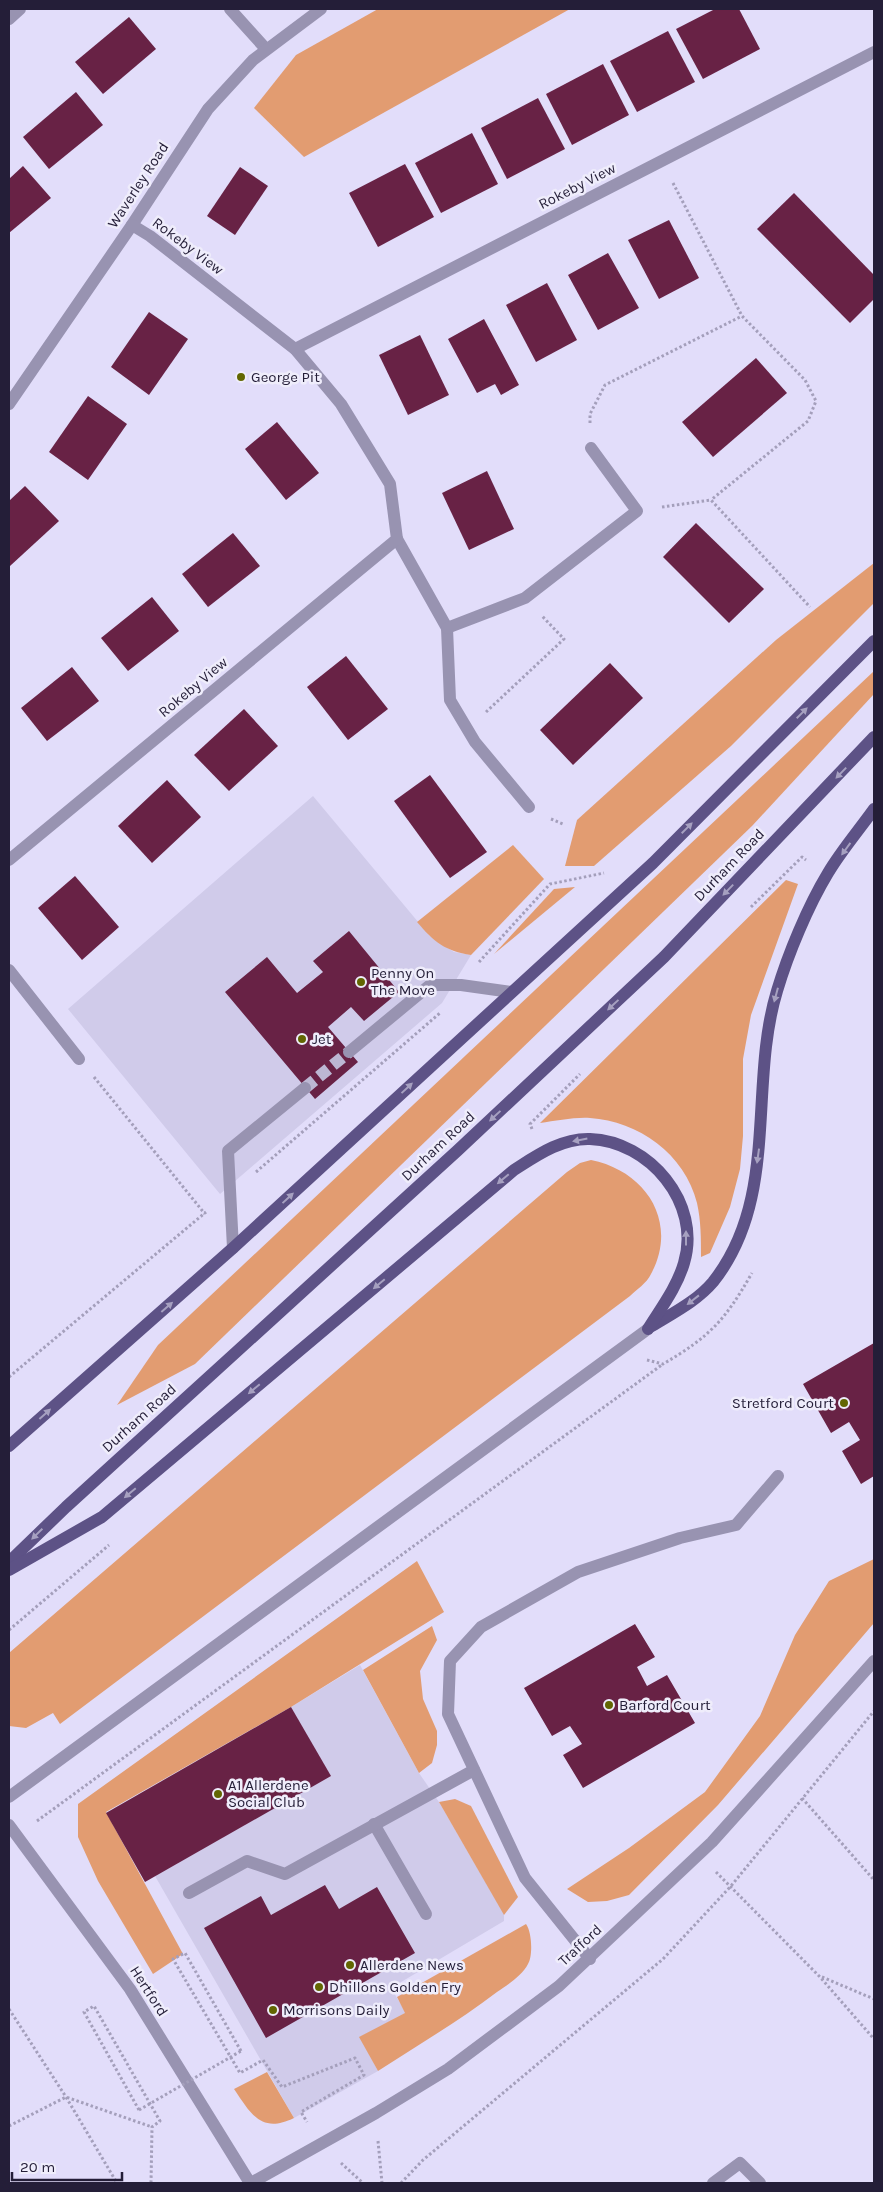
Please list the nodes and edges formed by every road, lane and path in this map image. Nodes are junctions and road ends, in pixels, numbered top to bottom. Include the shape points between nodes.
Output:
1 (20, 9) edge
2 (230, 9) edge
3 (321, 9) edge
4 (9, 20) edge
5 (266, 49) junction
6 (874, 52) edge
7 (662, 161) junction
8 (132, 225) junction
9 (742, 316) junction
10 (295, 349) junction
11 (9, 404) edge
12 (591, 448) joint
13 (711, 500) junction
14 (638, 511) junction
15 (397, 539) junction
16 (525, 598) junction
17 (810, 606) dead end
18 (447, 628) junction
19 (874, 641) edge
20 (467, 729) junction
21 (874, 737) edge
22 (529, 807) dead end
23 (874, 809) edge
24 (9, 860) edge
25 (9, 970) edge
26 (511, 992) junction
27 (349, 1052) tunnel mouth
28 (79, 1059) joint
29 (305, 1088) tunnel mouth
30 (233, 1248) junction
31 (648, 1329) junction
32 (664, 1364) dead end
33 (9, 1446) edge
34 (778, 1476) dead end
35 (9, 1562) edge
36 (9, 1570) edge
37 (17, 1623) dead end
38 (9, 1630) edge
39 (874, 1661) edge
40 (874, 1711) edge
41 (474, 1770) junction
42 (9, 1797) edge
43 (802, 1798) junction
44 (374, 1824) junction
45 (9, 1825) edge
46 (17, 1836) junction
47 (698, 1856) junction
48 (874, 1880) edge
49 (731, 1886) junction
50 (189, 1893) dead end
51 (426, 1914) dead end
52 (590, 1959) junction
53 (820, 1977) junction
54 (874, 1999) edge
55 (9, 2009) edge
56 (874, 2038) edge
57 (66, 2098) junction
58 (376, 2113) junction
59 (9, 2126) edge
60 (152, 2127) junction
61 (321, 2145) junction
62 (117, 2183) edge
63 (150, 2183) edge
64 (251, 2183) edge
65 (363, 2183) edge
66 (382, 2183) edge
67 (401, 2183) edge
68 (713, 2183) edge
69 (760, 2183) edge

1 - 4 street
2 - 5 street
3 - 5 street, Waverley Road
5 - 8 street, Waverley Road via 208,109
6 - 7 street, Rokeby View
7 - 9 path
7 - 10 street, Rokeby View
8 - 10 street, Rokeby View
8 - 11 street, Waverley Road
9 - 12 path via 606,385 590,414
9 - 13 path via 805,380 816,401 808,421
10 - 15 street, Rokeby View via 341,404 390,484
12 - 14 street
13 - 14 path
13 - 17 path
14 - 16 street
15 - 18 street, Rokeby View
15 - 24 street, Rokeby View
16 - 18 street
16 - 20 path via 564,639
18 - 20 street, Rokeby View via 450,700
26 -> 19 main road via 653,862
20 - 22 street, Rokeby View
21 -> 35 main road, Durham Road via 664,957
23 -> 31 main road via 828,873 806,917 777,991 769,1028 761,1140 744,1225 712,1282 693,1301
25 - 28 street
26 - 27 street via 461,985 430,986
30 -> 26 main road
28 - 30 path
29 - 30 street via 228,1151
33 -> 30 main road
31 -> 36 main road via 672,1291 685,1262 687,1235 683,1211 671,1185 657,1167 639,1153 613,1142 588,1139 558,1145 514,1170 102,1517
31 - 42 street
32 - 46 path
34 - 41 street via 736,1525 680,1538 578,1572 481,1627 450,1661 448,1696 448,1714
37 - 38 path
39 - 47 street, Trafford
40 - 43 path
41 - 44 street
41 - 52 street via 525,1878
43 - 48 path
43 - 49 path
44 - 50 street via 285,1874 247,1861
44 - 51 street
45 - 46 street, Hertford
46 - 64 street, Hertford via 130,1989
47 - 49 path
47 - 52 street, Trafford
49 - 53 path
49 - 67 path via 663,1958 423,2160
52 - 58 street, Trafford via 448,2069
53 - 54 path
53 - 56 path
55 - 57 path
57 - 59 path
57 - 60 path
57 - 62 path
58 - 61 street, Trafford
58 - 66 path
60 - 61 path, bridge via 160,2121 150,2105 146,2096 94,2006 84,2012 139,2110 147,2105 156,2100 198,2075 224,2061 232,2056 241,2051 186,1953 174,1959 230,2057 235,2065 240,2073 263,2060 282,2086 355,2058 364,2075 301,2112
60 - 63 path
61 - 64 street, Trafford
61 - 65 path
68 - 69 street via 740,2164

